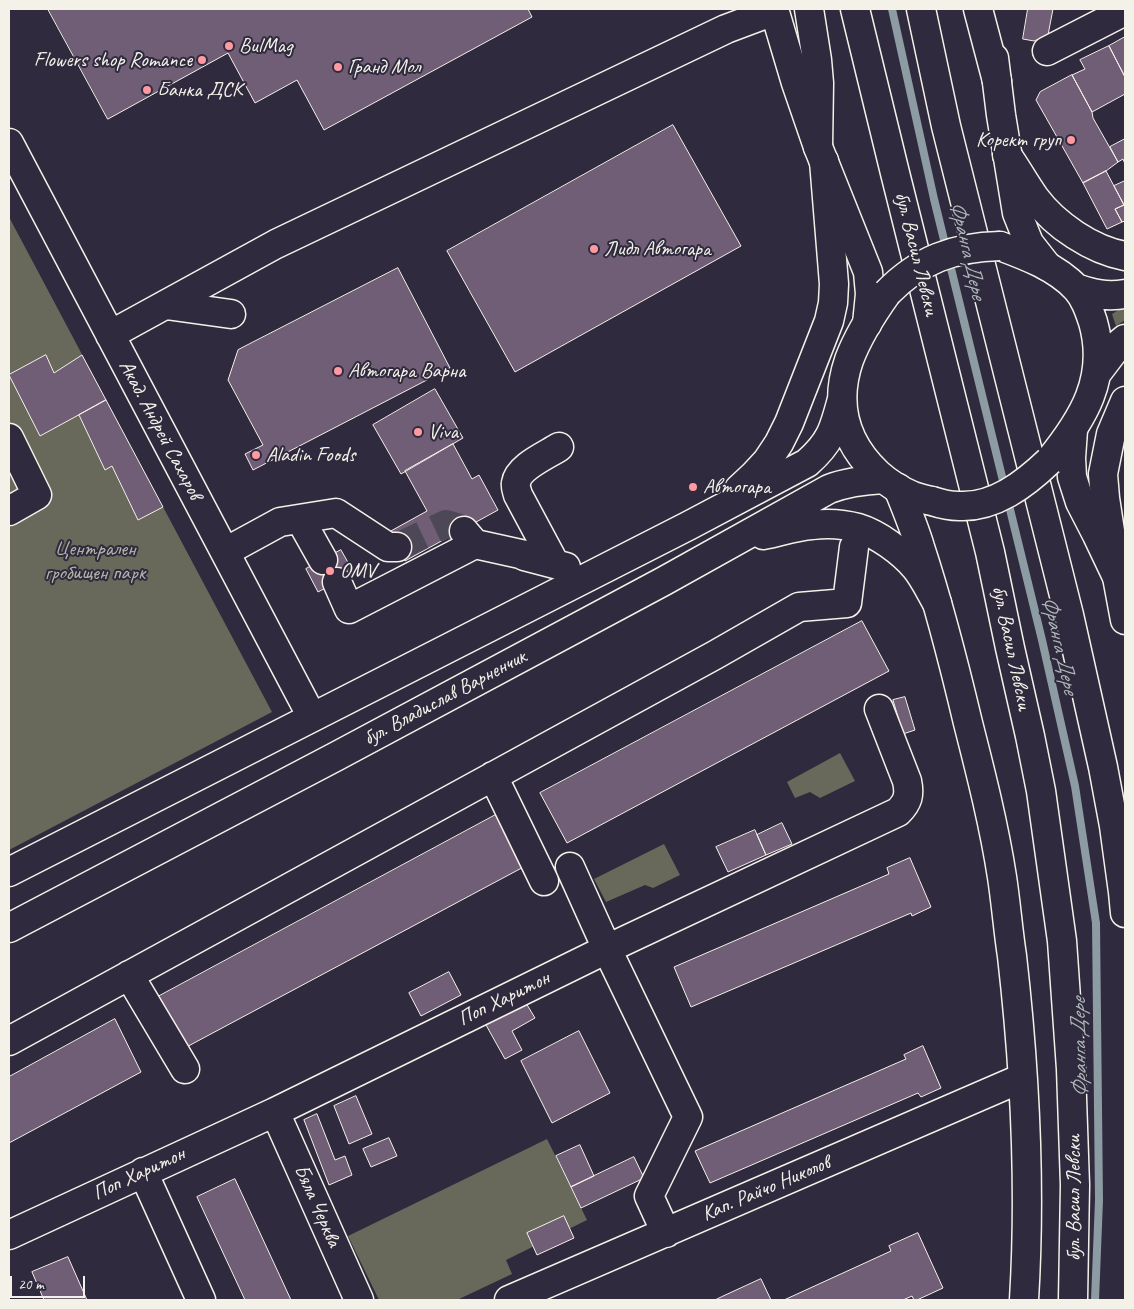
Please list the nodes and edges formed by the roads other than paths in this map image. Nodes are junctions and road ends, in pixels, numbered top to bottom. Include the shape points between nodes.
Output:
1 (809, 9) edge
2 (855, 9) edge
3 (920, 9) edge
4 (978, 9) edge
5 (987, 9) edge
6 (774, 10) edge
7 (1125, 11) edge
8 (1047, 51) dead end
9 (997, 81) junction
10 (9, 143) edge
11 (821, 154) junction
12 (1007, 155) junction
13 (1125, 256) edge
14 (1047, 266) junction
15 (1076, 288) junction
16 (1125, 294) edge
17 (166, 306) junction
18 (230, 314) dead end
19 (867, 324) junction
20 (110, 335) junction
21 (1125, 339) edge
22 (1097, 374) junction
23 (842, 399) junction
24 (1125, 401) edge
25 (1073, 430) junction
26 (9, 438) edge
27 (560, 447) dead end
28 (891, 483) junction
29 (9, 511) edge
30 (716, 511) junction
31 (300, 519) junction
32 (735, 541) junction
33 (854, 546) dead end
34 (398, 547) dead end
35 (225, 552) junction
36 (555, 564) junction
37 (594, 573) junction
38 (1117, 577) junction
39 (937, 603) junction
40 (1125, 620) edge
41 (879, 709) dead end
42 (312, 717) junction
43 (493, 776) junction
44 (570, 867) dead end
45 (9, 872) edge
46 (544, 881) dead end
47 (1125, 913) edge
48 (9, 928) edge
49 (607, 949) junction
50 (129, 975) junction
51 (9, 1041) edge
52 (185, 1069) dead end
53 (1022, 1078) junction
54 (274, 1112) junction
55 (143, 1172) junction
56 (666, 1232) junction
57 (9, 1235) edge
58 (201, 1300) edge
59 (359, 1300) edge
60 (509, 1300) edge
61 (1024, 1300) edge
62 (1073, 1300) edge

1 - 11 main road via 819,83
2 - 62 main road, бул. Васил Левски via 990,552 1040,791 1062,941 1071,1060 1075,1185
3 - 47 main road via 946,126 1069,614 1114,826
4 - 9 main road
5 - 9 main road
6 - 11 main road
6 - 17 main road via 726,29 285,240
7 - 8 main road
9 - 12 main road
10 - 20 main road, Акад. Андрей Сахаров
11 - 19 main road via 868,272
11 - 30 main road via 834,284 829,321 779,443 767,461
12 - 13 main road via 1036,199 1059,222 1097,247
12 - 14 main road via 1023,231
14 - 15 main road
14 - 19 main road, bridge via 1000,246 968,248 940,256 910,272 887,293
15 - 16 main road via 1106,296
15 - 22 main road via 1085,301 1097,336
17 - 18 main road
17 - 20 main road
19 - 23 main road via 849,360
20 - 35 main road, Акад. Андрей Сахаров
21 - 22 main road
22 - 25 main road via 1084,411
23 - 28 main road via 844,418 856,450
23 - 30 main road, бул. Владислав Варненчик via 834,429 818,454
24 - 38 main road via 1111,434 1103,474
25 - 28 main road, bridge via 1037,472 1018,487 987,502 959,506 932,501 913,496
25 - 38 main road via 1071,458 1074,484
26 - 29 main road via 37,496
27 - 36 main road via 528,466 519,474 515,484
28 - 32 main road, бул. Владислав Варненчик via 856,481 829,489
28 - 39 main road via 919,545
30 - 37 main road, бул. Владислав Варненчик
31 - 34 main road via 336,513 388,547
31 - 35 main road via 280,522
31 - 36 main road via 349,609 469,536
32 - 39 main road via 812,525 858,528 874,535 906,558
32 - 48 main road, бул. Владислав Варненчик
33 - 43 main road via 847,603 799,606 716,655
35 - 42 main road, Акад. Андрей Сахаров
36 - 37 main road
37 - 42 main road, бул. Владислав Варненчик
38 - 40 main road
39 - 53 main road via 986,795 1000,869
41 - 49 main road, Поп Харитон via 907,781 909,789 905,806
42 - 45 main road, бул. Владислав Варненчик
43 - 46 main road
43 - 50 main road
44 - 49 main road
49 - 54 main road, Поп Харитон
49 - 56 main road via 688,1117 649,1196
50 - 51 main road
50 - 52 main road
53 - 56 main road, Кап. Райчо Николов
53 - 61 main road via 1027,1201
54 - 55 main road, Поп Харитон
54 - 59 main road, Бяла Черква
55 - 57 main road, Поп Харитон
55 - 58 main road
56 - 60 main road, Кап. Райчо Николов

